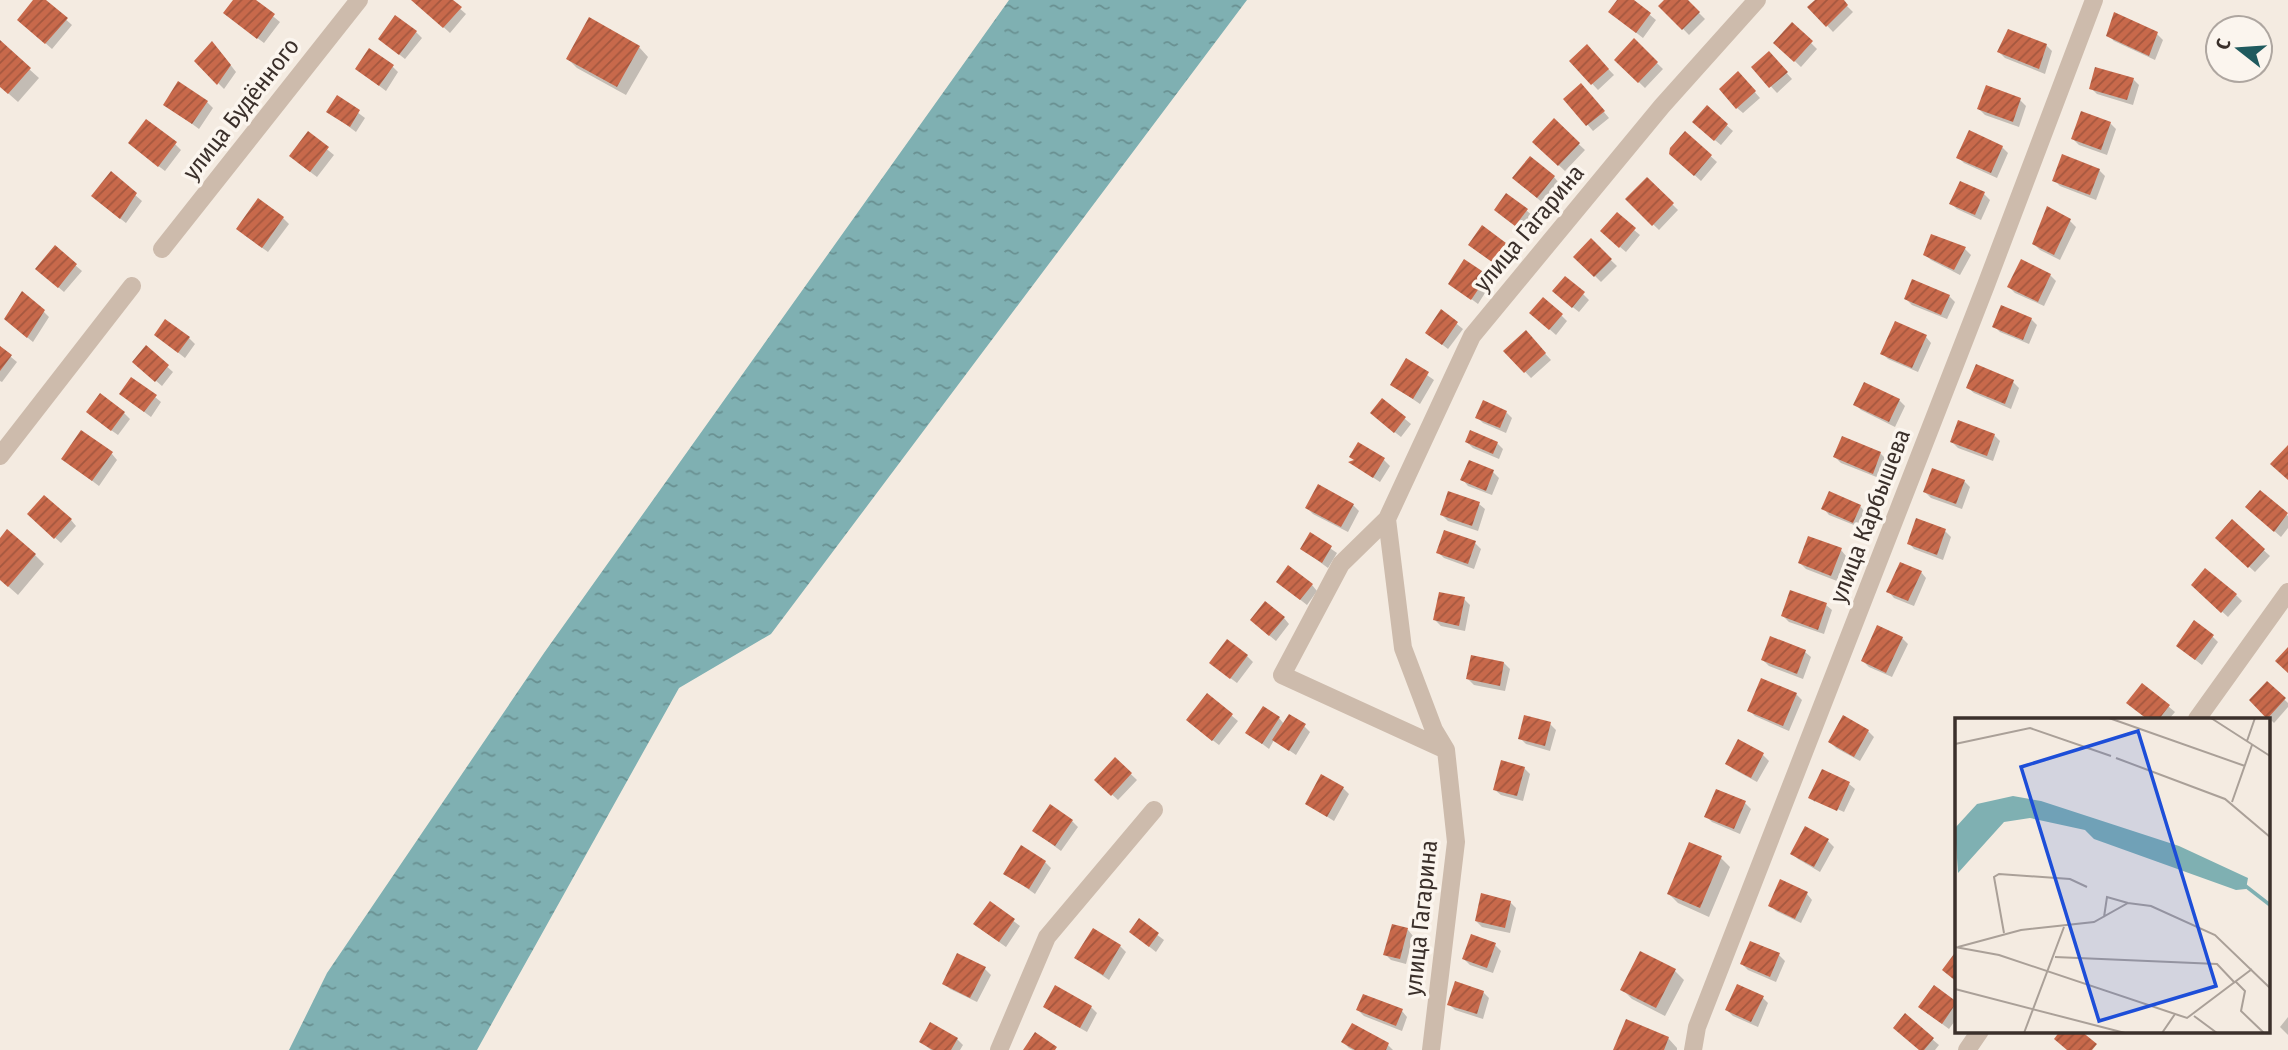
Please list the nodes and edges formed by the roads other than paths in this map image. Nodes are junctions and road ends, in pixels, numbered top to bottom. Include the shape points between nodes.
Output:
1 (359, 0) edge
2 (1757, 0) edge
3 (2094, 0) edge
4 (162, 249) dead end
5 (132, 286) dead end
6 (0, 456) edge
7 (1387, 519) junction
8 (2288, 592) edge
9 (2198, 718) edge
10 (1446, 750) junction
11 (1154, 810) dead end
12 (1979, 1032) edge
13 (999, 1050) edge
14 (1431, 1050) edge
15 (1693, 1050) edge
16 (1967, 1050) edge

1 - 4 street, улица Будённого
2 - 7 street, улица Гагарина via 1662,106 1472,336
3 - 15 street, улица Карбышева via 1696,1027
5 - 6 street
7 - 10 street, улица Гагарина via 1403,648
7 - 10 street, улица Гагарина via 1341,564 1282,675
8 - 9 street
10 - 14 street, улица Гагарина via 1455,842
11 - 13 street via 1047,937
12 - 16 street

